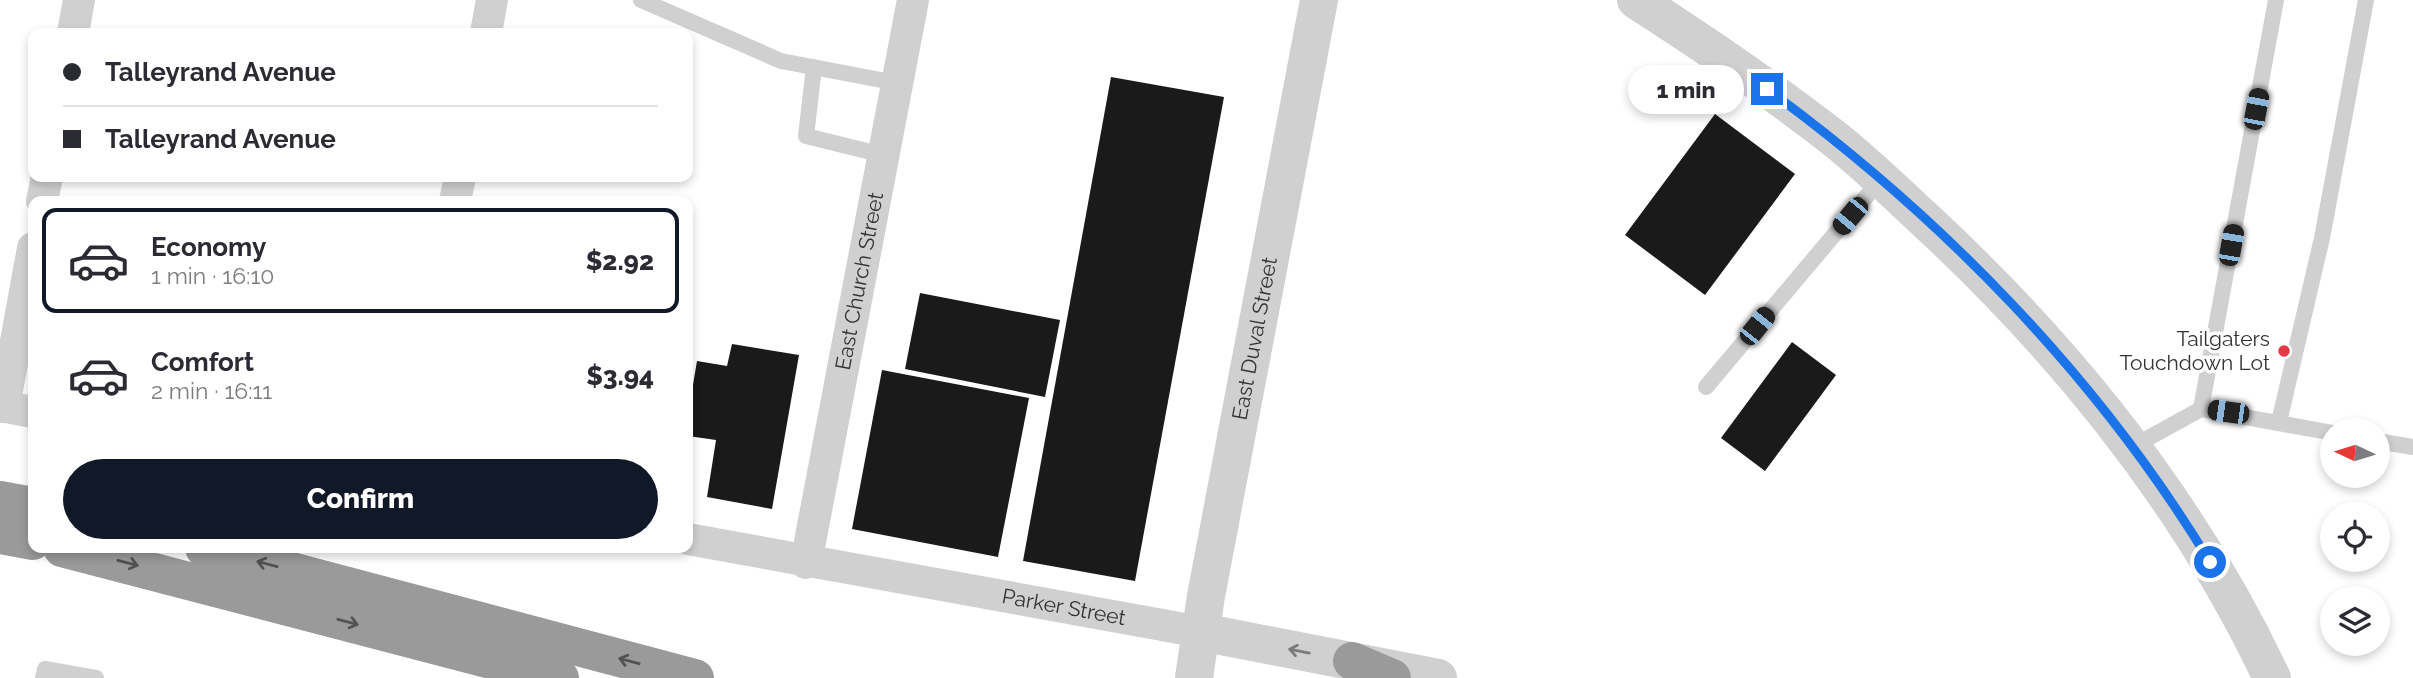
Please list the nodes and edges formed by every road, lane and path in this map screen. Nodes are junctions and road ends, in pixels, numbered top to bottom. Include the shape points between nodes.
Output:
1 (79, 0) edge
2 (492, 0) edge
3 (913, 0) edge
4 (1319, 0) edge
5 (1636, 0) edge
6 (2276, 0) edge
7 (2366, 0) edge
8 (648, 2) edge
9 (74, 28) edge
10 (487, 28) edge
11 (814, 67) junction
12 (897, 83) junction
13 (883, 155) junction
14 (1881, 179) junction
15 (28, 286) edge
16 (1706, 387) dead end
17 (12, 409) edge
18 (2201, 409) junction
19 (2279, 422) junction
20 (2320, 430) edge
21 (2390, 443) edge
22 (2132, 447) junction
23 (2413, 447) edge
24 (0, 488) edge
25 (18, 497) edge
26 (0, 535) edge
27 (28, 540) edge
28 (693, 541) edge
29 (81, 553) edge
30 (223, 553) edge
31 (806, 563) junction
32 (1201, 632) junction
33 (1352, 661) junction
34 (43, 678) edge
35 (96, 678) edge
36 (560, 678) edge
37 (695, 678) edge
38 (1194, 678) edge
39 (1392, 678) edge
40 (1438, 678) edge
41 (2272, 678) edge

1 - 9 street
2 - 10 street
3 - 12 street, East Church Street
4 - 32 street, East Duval Street
5 - 14 street via 1723,56 1833,137
6 - 18 lane
7 - 19 lane via 2322,238
8 - 11 lane via 781,61
11 - 12 lane
11 - 13 lane via 806,136
12 - 13 street, East Church Street
13 - 31 street, East Church Street
14 - 16 lane
14 - 22 street via 1987,276
15 - 17 street
18 - 19 lane
18 - 22 lane
19 - 20 lane
21 - 23 lane
22 - 41 street via 2201,548
24 - 25 lane
26 - 27 highway
28 - 31 street, Parker Street
29 -> 36 highway
37 -> 30 highway
31 - 32 street, Parker Street
33 -> 32 street, Parker Street
32 - 38 street, East Duval Street
33 - 39 highway
33 - 40 street, Parker Street
34 - 35 lane via 45,669

